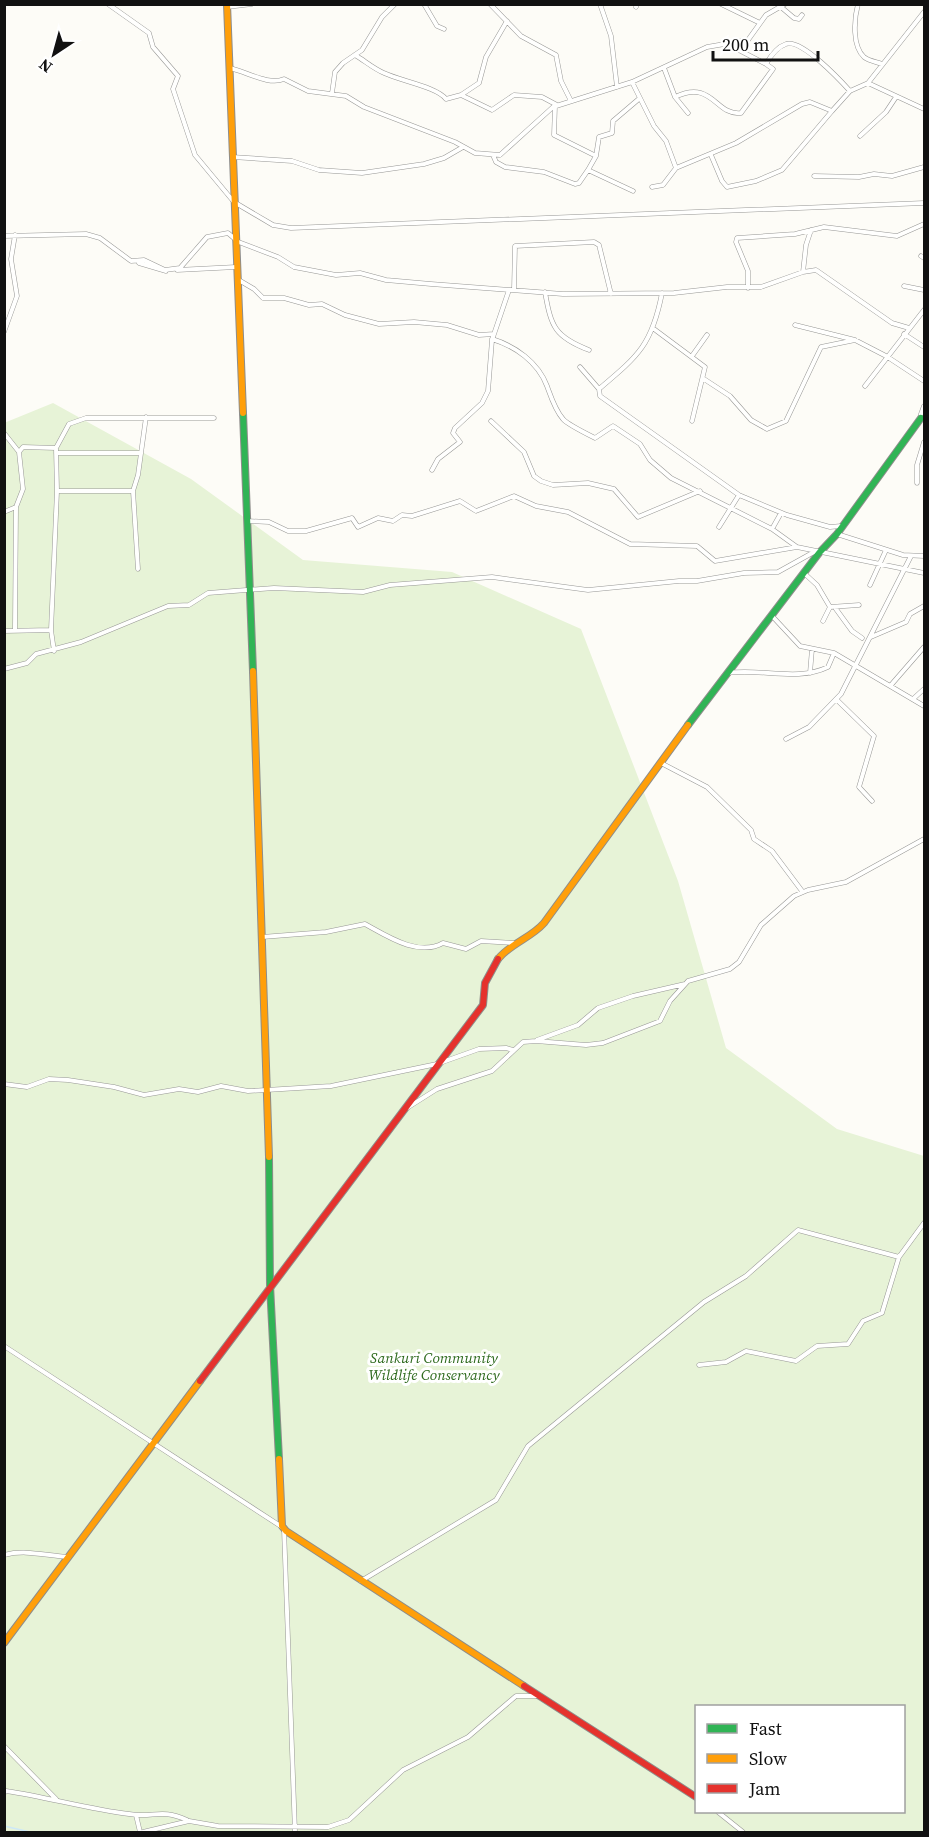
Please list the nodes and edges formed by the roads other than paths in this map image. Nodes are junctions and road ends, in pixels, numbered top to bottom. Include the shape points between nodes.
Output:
1 (108, 4) edge
2 (252, 4) edge
3 (395, 4) edge
4 (424, 4) edge
5 (490, 4) edge
6 (600, 4) edge
7 (721, 4) edge
8 (858, 4) edge
9 (227, 6) edge
10 (783, 6) edge
11 (924, 12) edge
12 (802, 15) dead end
13 (507, 21) junction
14 (760, 23) junction
15 (444, 29) dead end
16 (727, 44) junction
17 (356, 55) junction
18 (766, 64) junction
19 (883, 64) junction
20 (228, 68) junction
21 (664, 68) junction
22 (632, 82) junction
23 (868, 83) junction
24 (617, 87) junction
25 (850, 91) junction
26 (332, 93) junction
27 (461, 94) junction
28 (675, 97) junction
29 (896, 97) junction
30 (640, 98) junction
31 (571, 101) junction
32 (556, 106) junction
33 (924, 109) edge
34 (831, 111) junction
35 (688, 113) dead end
36 (860, 136) dead end
37 (463, 147) junction
38 (493, 155) junction
39 (711, 155) junction
40 (596, 156) junction
41 (232, 157) junction
42 (924, 167) edge
43 (676, 168) junction
44 (588, 170) junction
45 (814, 176) dead end
46 (652, 187) dead end
47 (633, 191) dead end
48 (234, 202) junction
49 (924, 203) edge
50 (924, 224) edge
51 (811, 230) junction
52 (15, 235) junction
53 (4, 236) edge
54 (235, 240) junction
55 (136, 261) junction
56 (236, 267) junction
57 (803, 272) junction
58 (237, 279) junction
59 (904, 286) dead end
60 (748, 288) junction
61 (511, 290) junction
62 (924, 290) edge
63 (545, 292) junction
64 (662, 293) junction
65 (611, 294) junction
66 (924, 310) edge
67 (795, 325) dead end
68 (909, 328) junction
69 (654, 329) junction
70 (4, 332) edge
71 (904, 334) junction
72 (707, 335) dead end
73 (493, 336) junction
74 (855, 340) junction
75 (924, 347) edge
76 (589, 350) dead end
77 (692, 356) junction
78 (886, 356) junction
79 (580, 367) dead end
80 (704, 379) junction
81 (924, 381) edge
82 (865, 386) dead end
83 (599, 389) junction
84 (924, 406) edge
85 (146, 417) junction
86 (922, 417) edge
87 (214, 418) dead end
88 (491, 421) dead end
89 (692, 421) dead end
90 (4, 433) edge
91 (924, 442) edge
92 (56, 450) junction
93 (19, 452) junction
94 (141, 453) junction
95 (432, 470) dead end
96 (916, 483) dead end
97 (57, 491) junction
98 (133, 491) junction
99 (701, 491) junction
100 (739, 495) junction
101 (16, 507) junction
102 (730, 509) junction
103 (4, 512) edge
104 (781, 513) junction
105 (247, 521) junction
106 (841, 526) junction
107 (719, 527) dead end
108 (772, 529) junction
109 (837, 534) junction
110 (797, 547) junction
111 (886, 550) junction
112 (816, 553) junction
113 (924, 555) edge
114 (911, 556) junction
115 (880, 565) junction
116 (138, 569) dead end
117 (904, 570) junction
118 (924, 573) edge
119 (805, 574) junction
120 (870, 585) dead end
121 (249, 591) junction
122 (860, 605) dead end
123 (924, 606) edge
124 (833, 608) junction
125 (773, 617) junction
126 (823, 621) dead end
127 (15, 629) junction
128 (51, 630) junction
129 (4, 631) edge
130 (862, 638) dead end
131 (870, 638) junction
132 (924, 647) edge
133 (812, 649) junction
134 (54, 651) junction
135 (834, 653) junction
136 (856, 665) junction
137 (4, 669) edge
138 (728, 673) junction
139 (810, 673) junction
140 (891, 685) junction
141 (924, 689) edge
142 (913, 699) junction
143 (837, 700) junction
144 (924, 706) edge
145 (786, 739) dead end
146 (661, 763) junction
147 (872, 801) dead end
148 (924, 839) edge
149 (802, 891) junction
150 (262, 937) junction
151 (513, 943) junction
152 (686, 984) junction
153 (536, 1041) junction
154 (513, 1050) junction
155 (437, 1064) junction
156 (4, 1084) edge
157 (267, 1089) junction
158 (402, 1111) junction
159 (924, 1223) edge
160 (899, 1257) junction
161 (270, 1286) junction
162 (4, 1346) edge
163 (699, 1365) dead end
164 (154, 1446) junction
165 (283, 1528) junction
166 (4, 1555) edge
167 (70, 1557) junction
168 (361, 1581) junction
169 (4, 1643) edge
170 (540, 1696) junction
171 (4, 1746) edge
172 (4, 1793) edge
173 (695, 1796) edge
174 (56, 1799) junction
175 (719, 1813) edge
176 (136, 1815) junction
177 (189, 1821) junction
178 (294, 1825) junction
179 (142, 1833) edge
180 (295, 1833) edge
181 (743, 1833) edge

1 - 48 street via 149,33 153,47 178,76 173,89 195,155
2 - 9 street
3 - 17 street
4 - 15 street via 437,26
5 - 13 street
6 - 24 street via 611,36
7 - 14 street
8 - 19 street via 857,42 866,58
9 - 20 street
10 - 12 street via 794,18
10 - 14 street
11 - 19 street
13 - 27 street via 486,57 478,83
13 - 31 street via 524,38 556,55 561,81
14 - 16 street via 748,40
16 - 18 street
16 - 21 street via 707,47
17 - 26 street via 335,72
17 - 27 street via 386,74 435,89 446,99
18 - 25 street via 772,54 791,44 819,59
18 - 28 street via 773,69 741,113 733,113 693,90
19 - 23 street
20 - 26 street via 277,82 284,79 308,91
20 - 41 street
21 - 22 street
21 - 28 street
22 - 24 street
22 - 30 street
23 - 25 street
23 - 29 street
24 - 31 street
25 - 34 street
26 - 37 street
27 - 32 street via 492,110 514,95 542,98
28 - 35 street
29 - 33 street
29 - 36 street
30 - 40 street via 613,121 610,134 599,137
30 - 43 street via 666,141
31 - 32 street
32 - 38 street via 504,153
32 - 40 street via 556,136
34 - 39 street via 805,103
34 - 39 street via 782,170 756,181 728,187
37 - 38 street
37 - 41 street via 424,164 362,173 319,170 292,160
38 - 44 street via 505,167 544,172 575,184
39 - 43 street
40 - 44 street
41 - 48 street
42 - 45 street via 892,176
43 - 46 street via 663,185
44 - 47 street
48 - 49 street via 273,225 291,228
48 - 54 street
50 - 51 street via 897,236 824,227
51 - 57 street
51 - 60 street via 737,238 748,271
52 - 53 street
52 - 55 street via 95,236 126,259
52 - 70 street via 11,259 17,296
54 - 55 street via 228,233 207,237 180,268 165,270
54 - 56 street
54 - 61 street via 302,269
55 - 56 street via 160,271
56 - 58 street
57 - 60 street
57 - 68 street via 816,270 825,274 892,323
58 - 73 street via 263,298 322,304 379,324 447,325 475,335
58 - 105 street
59 - 62 street
60 - 64 street
61 - 63 street
61 - 65 street via 515,246 594,242 599,245
61 - 73 street
63 - 65 street
63 - 76 street via 552,325 568,342
64 - 65 street
64 - 69 street
66 - 68 street
67 - 74 street
68 - 71 street
69 - 77 street
69 - 83 street via 638,354
71 - 75 street
71 - 78 street
72 - 77 street
73 - 95 street via 488,391 482,403 455,428 453,433 460,442 438,459
73 - 99 street via 513,345 526,357 546,384 565,422 595,438 613,426 640,444 650,460 671,478
74 - 78 street
74 - 80 street via 821,346 786,420 767,429
77 - 80 street via 705,367
78 - 81 street
78 - 82 street
79 - 83 street
80 - 89 street
83 - 100 street via 600,396
84 - 86 street
85 - 87 street
85 - 92 street via 86,418 69,424
85 - 94 street
86 - 106 street
88 - 99 street via 524,452 534,476 541,481 553,485 588,483 614,489 638,517
90 - 93 street
91 - 96 street
92 - 93 street via 23,447
92 - 94 street
92 - 97 street
93 - 101 street via 23,489
94 - 98 street
97 - 98 street
97 - 128 street
98 - 116 street
99 - 102 street
100 - 102 street
100 - 104 street
101 - 103 street
101 - 127 street
102 - 107 street
102 - 108 street
104 - 106 street via 830,527
104 - 108 street
105 - 110 street via 269,522 288,531 306,531 352,518 358,527 378,518 393,521 402,515 412,516 460,501 476,511 514,496 536,506 568,512 630,544 697,546 715,561
105 - 121 street
106 - 109 street
108 - 110 street
109 - 111 street
109 - 112 street
110 - 112 street
111 - 114 street
111 - 115 street
112 - 115 street
112 - 119 street
112 - 121 street via 778,572 588,590 492,578 390,585 363,592 274,588
113 - 114 street
114 - 117 street
115 - 117 street
115 - 120 street
117 - 118 street
117 - 131 street
119 - 124 street
119 - 125 street
121 - 134 street via 208,593 189,605 168,606
121 - 150 street
122 - 124 street
123 - 131 street via 910,614 906,622
124 - 126 street
124 - 130 street
125 - 133 street via 800,646
125 - 138 street
127 - 128 street
127 - 129 street
128 - 134 street
131 - 136 street
132 - 140 street
133 - 135 street
133 - 139 street
134 - 137 street via 36,654 27,663
135 - 136 street
135 - 139 street via 828,667
136 - 140 street
136 - 143 street
138 - 139 street
138 - 146 street
140 - 142 street
141 - 142 street
142 - 144 street
143 - 145 street via 808,727
143 - 147 street via 874,736 859,787
146 - 149 street via 707,787 751,830 754,838 772,851
146 - 151 street via 544,923
148 - 149 street via 846,882
149 - 152 street via 761,925 739,963
150 - 151 street via 326,932 365,924 401,943 434,949 443,943 466,948 481,941
150 - 157 street
151 - 155 street via 489,971 483,1005
152 - 153 street via 598,1008 578,1025
152 - 153 street via 670,1001 661,1019 614,1039 586,1045
153 - 154 street via 523,1042
154 - 155 street via 479,1049
154 - 158 street via 492,1071 437,1089
155 - 157 street via 331,1086
155 - 158 street
156 - 157 street via 27,1087 49,1079 68,1080 144,1095 178,1089 198,1092 221,1086 248,1091
157 - 161 street
158 - 161 street
159 - 160 street
160 - 163 street via 882,1312 863,1321 848,1344 818,1346 796,1361 746,1351 726,1362
160 - 168 street via 798,1230 746,1276 704,1302 528,1446 496,1500
161 - 164 street
161 - 165 street
162 - 164 street
164 - 165 street
164 - 167 street
165 - 168 street
165 - 178 street
166 - 167 street via 22,1550
167 - 169 street via 48,1584 41,1601
168 - 170 street
170 - 173 street
170 - 178 street via 516,1696 468,1737 403,1770 349,1820 328,1827
171 - 174 street
172 - 174 street
174 - 176 street
175 - 181 street
176 - 177 street via 167,1812
176 - 179 street
177 - 178 street via 218,1826
177 - 179 street
178 - 180 street

